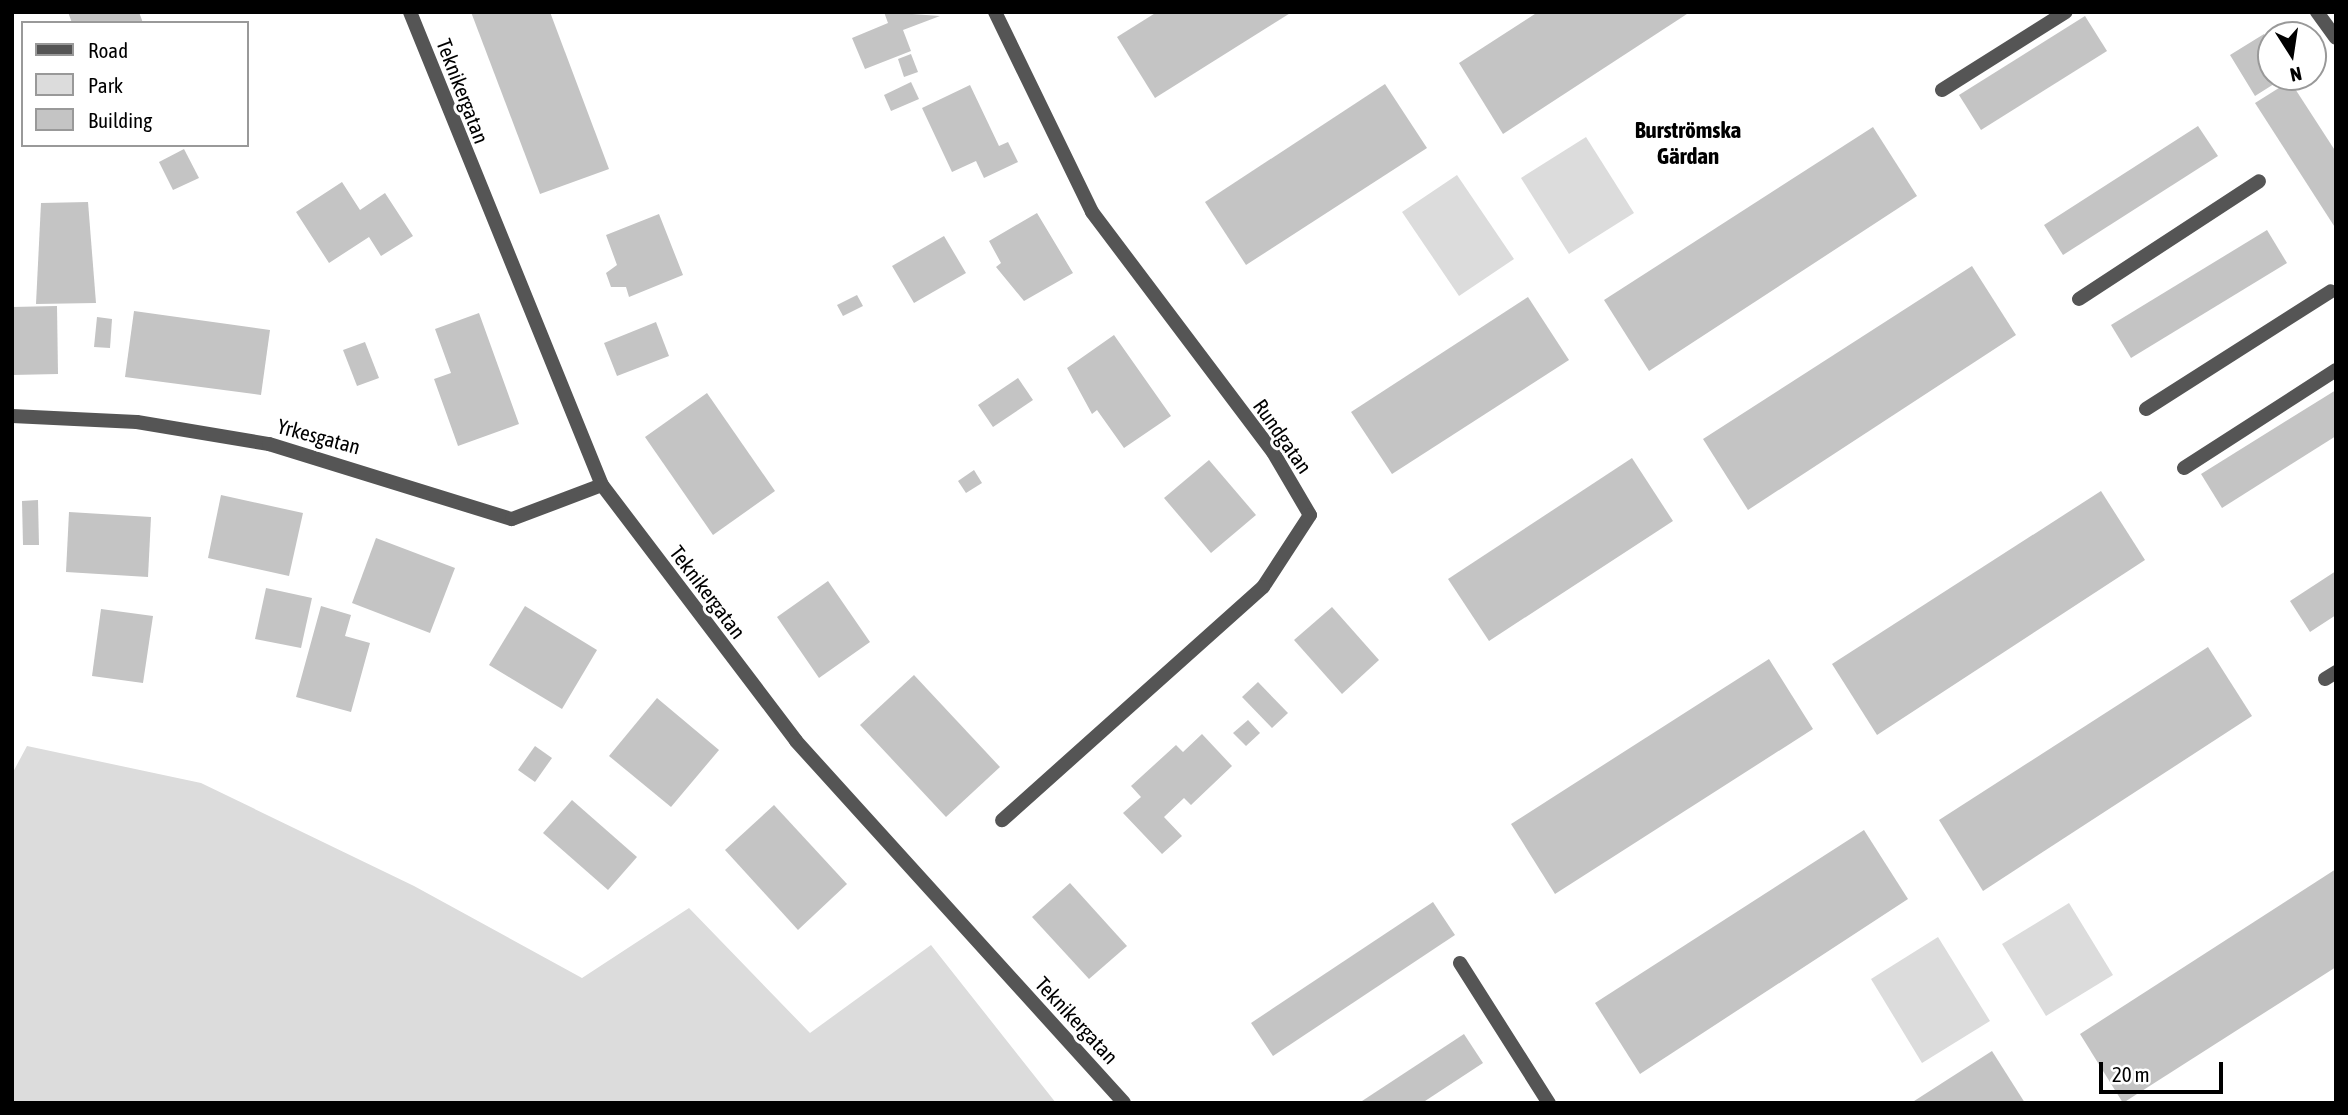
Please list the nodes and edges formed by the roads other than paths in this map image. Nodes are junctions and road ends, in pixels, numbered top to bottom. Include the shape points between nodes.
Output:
1 (410, 12) edge
2 (995, 12) edge
3 (2066, 12) edge
4 (2317, 12) edge
5 (2336, 38) edge
6 (1942, 90) dead end
7 (2259, 181) dead end
8 (2331, 291) dead end
9 (2079, 299) dead end
10 (2336, 370) edge
11 (2146, 409) dead end
12 (12, 416) edge
13 (2184, 468) dead end
14 (602, 485) junction
15 (1002, 820) dead end
16 (1460, 963) dead end
17 (1124, 1103) edge
18 (1549, 1103) edge

1 - 14 street, Teknikergatan
2 - 15 street, Rundgatan via 1092,212 1273,452 1310,515 1263,587
3 - 6 street
4 - 5 street
7 - 9 street
8 - 11 street
10 - 13 street
12 - 14 street, Yrkesgatan via 137,422 269,444 512,519
14 - 17 street, Teknikergatan via 796,741
16 - 18 street

